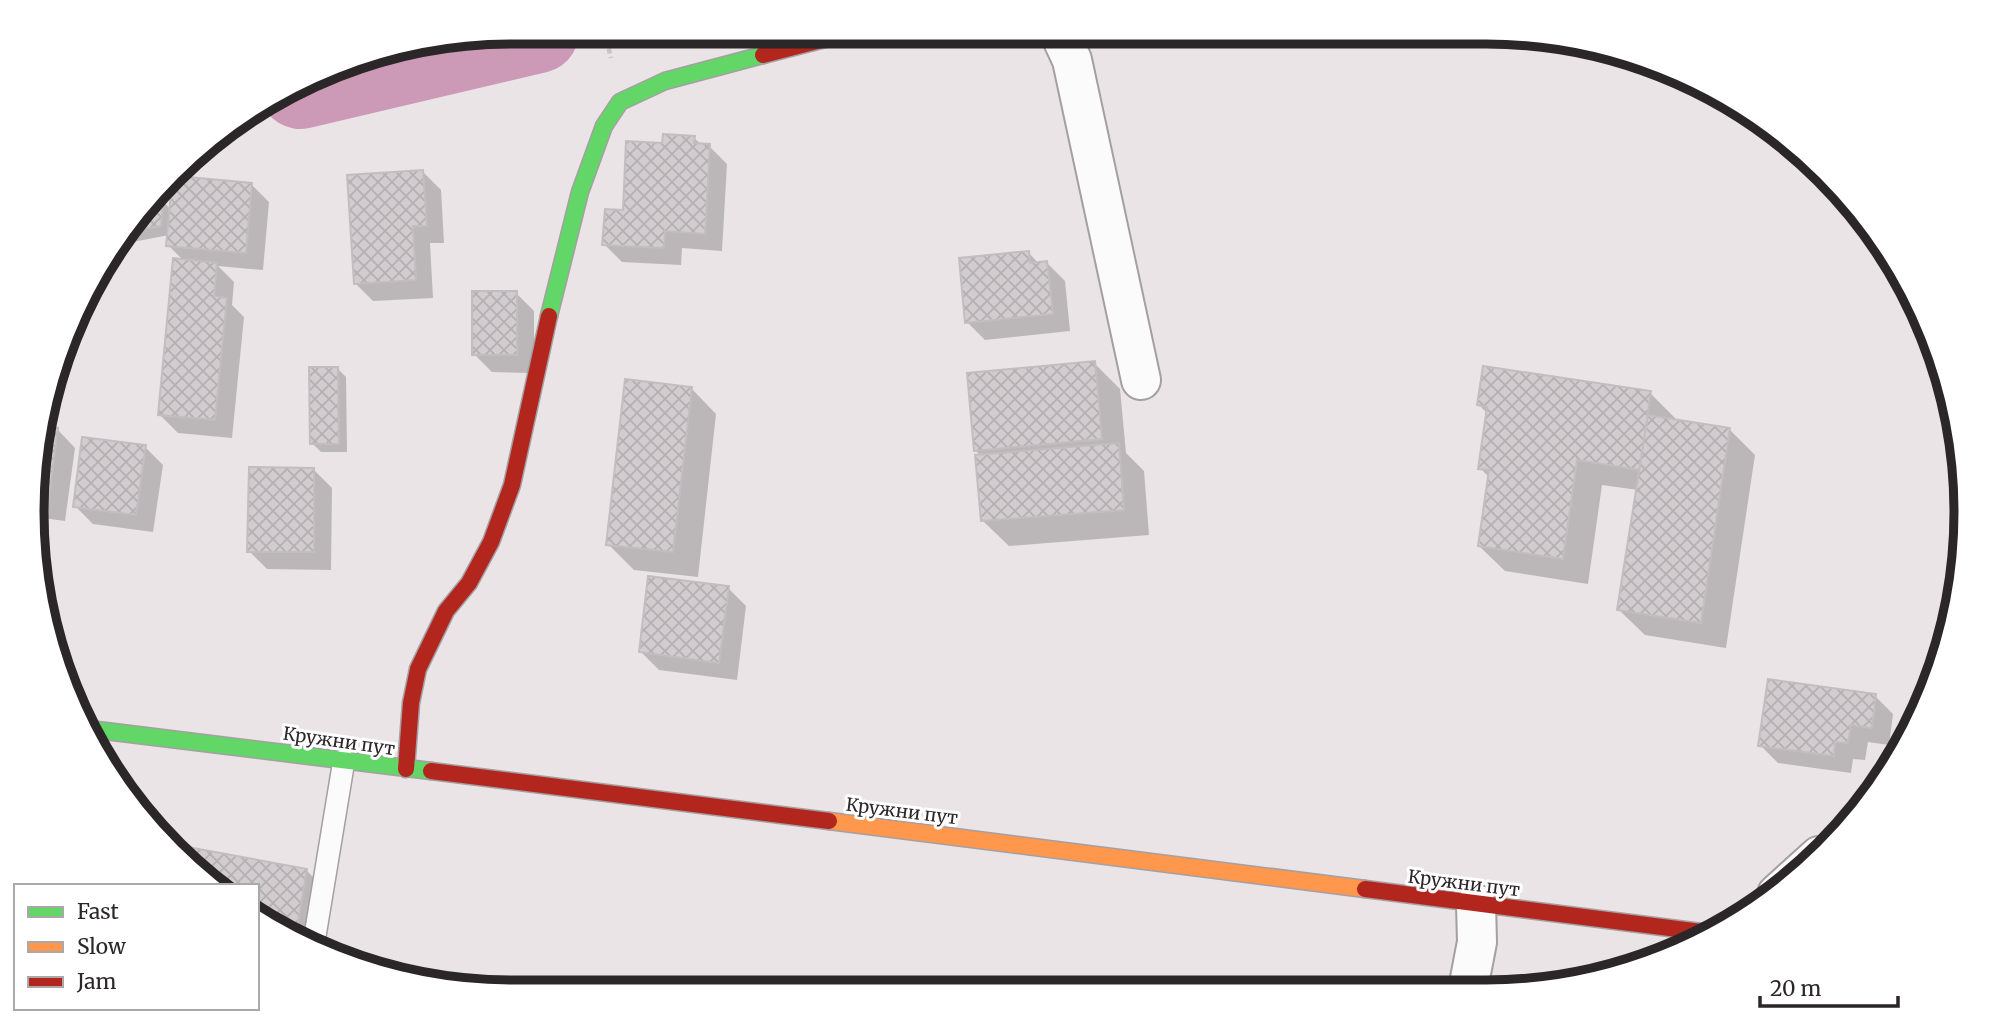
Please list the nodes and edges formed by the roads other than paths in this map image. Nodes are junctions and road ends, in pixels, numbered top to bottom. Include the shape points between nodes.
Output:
1 (806, 44) edge
2 (1065, 44) edge
3 (1141, 380) dead end
4 (98, 730) edge
5 (344, 760) junction
6 (406, 769) junction
7 (1476, 904) junction
8 (1695, 931) edge
9 (315, 937) edge
10 (1470, 980) edge

1 - 6 main road via 665,81 620,102 604,126 580,192 512,485 491,542 469,583 446,611 418,669
2 - 3 street via 1072,60
4 - 5 main road, Кружни пут
5 - 6 main road, Кружни пут
5 - 9 lane
6 - 7 main road, Кружни пут
7 - 8 main road, Кружни пут
7 - 10 street via 1477,942

